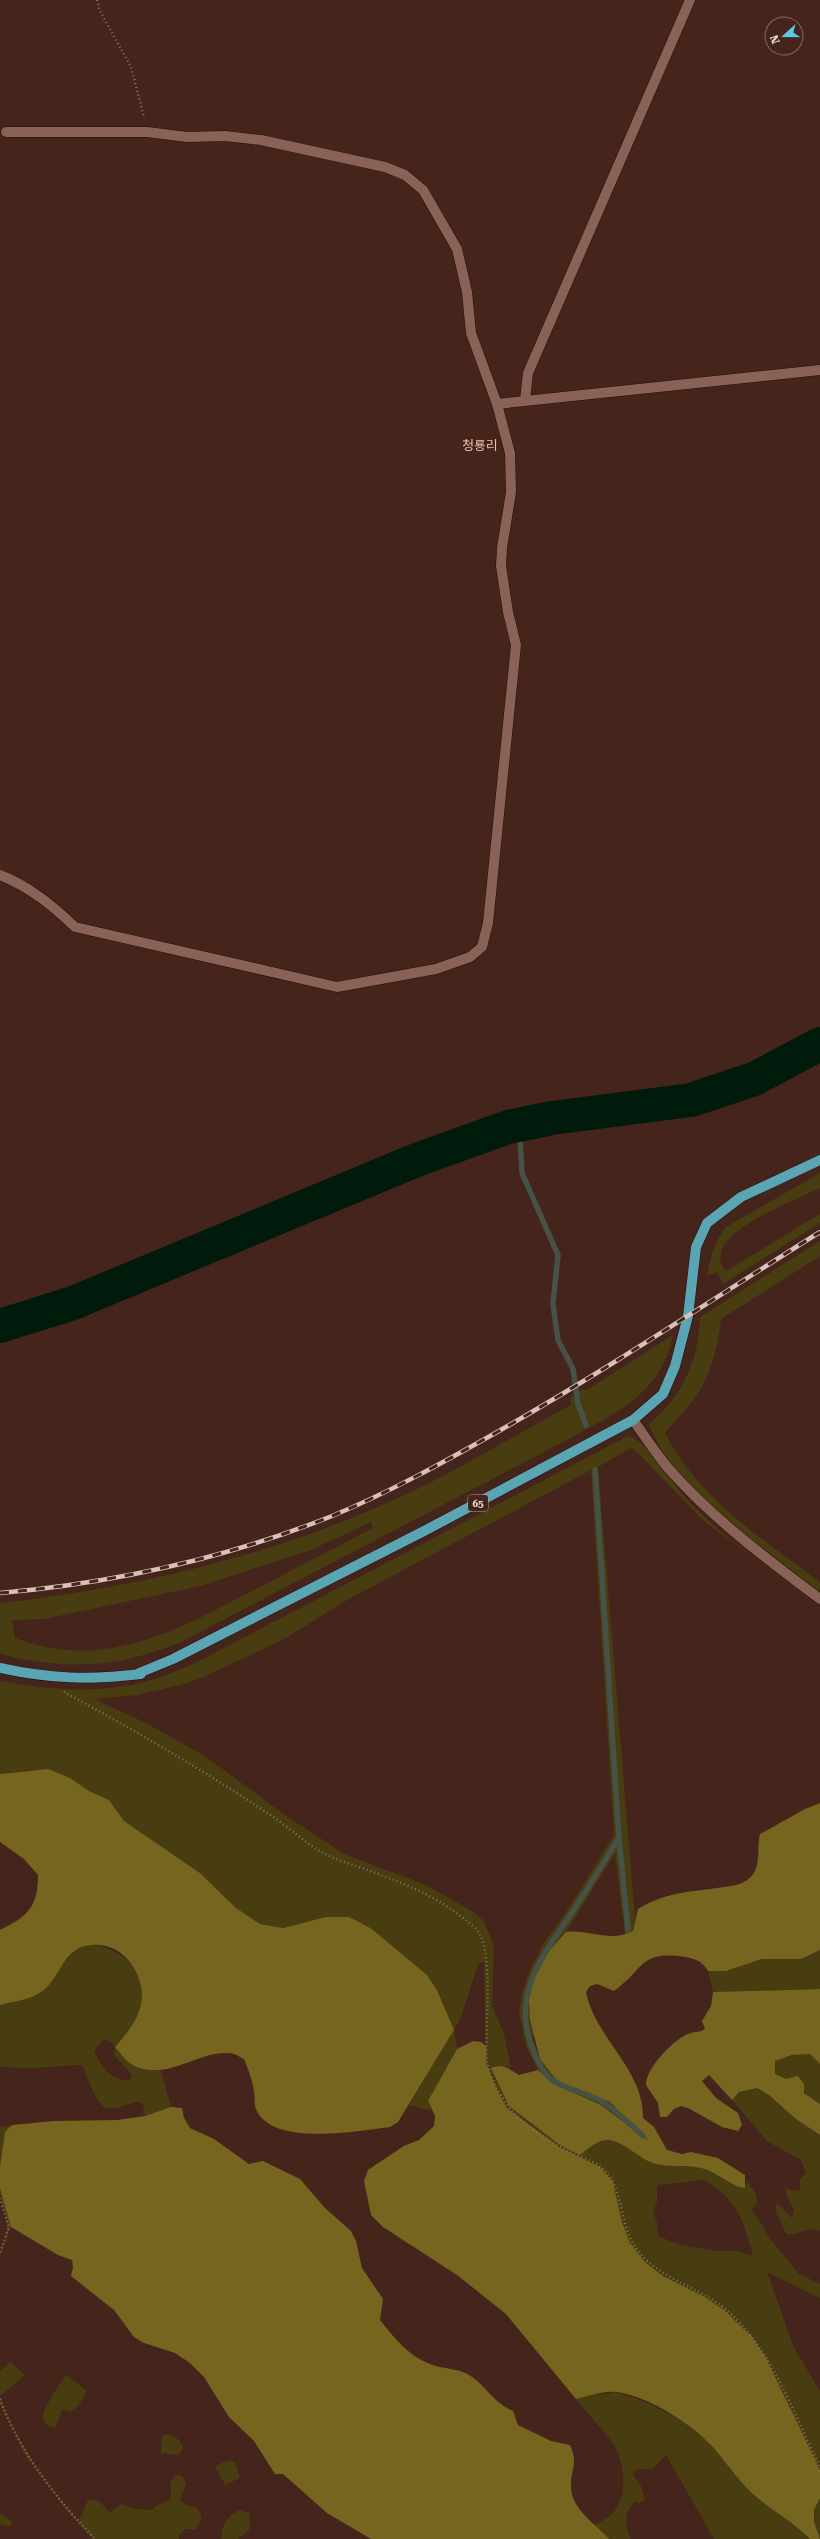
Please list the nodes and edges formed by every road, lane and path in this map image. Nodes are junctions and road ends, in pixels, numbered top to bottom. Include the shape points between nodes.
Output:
1 (97, 0) edge
2 (690, 0) edge
3 (6, 132) dead end
4 (147, 132) junction
5 (820, 370) edge
6 (526, 400) junction
7 (497, 404) junction
8 (0, 875) edge
9 (820, 1160) edge
10 (633, 1420) junction
11 (820, 1599) edge
12 (0, 1668) edge
13 (60, 1690) dead end
14 (0, 2198) edge
15 (0, 2252) edge
16 (0, 2399) edge
17 (820, 2467) edge
18 (95, 2539) edge

1 - 4 path via 100,11 131,67
2 - 6 street via 528,373
3 - 4 street
4 - 7 street via 187,137 225,136 261,140 385,167 405,175 423,190 457,248 467,292 471,333
5 - 6 street
6 - 7 street
7 - 8 street via 510,454 511,492 501,566 516,645 493,881 482,947 470,957 436,969 337,987 75,927 49,902
9 - 10 main road, 65 via 741,1197 707,1223 696,1247 688,1316 675,1366 663,1394
10 - 11 street via 669,1468 703,1504 768,1560
10 - 12 main road, 65 via 433,1526 173,1659 139,1673 141,1674 91,1679 34,1676
13 - 17 path via 212,1778 322,1852 432,1896 480,1933 485,1951 487,1986 487,2063 508,2107 560,2146 601,2166 614,2181 623,2221 631,2242 647,2262 714,2302 753,2337 768,2358
14 - 15 path via 9,2227
16 - 18 path via 27,2456 68,2511

